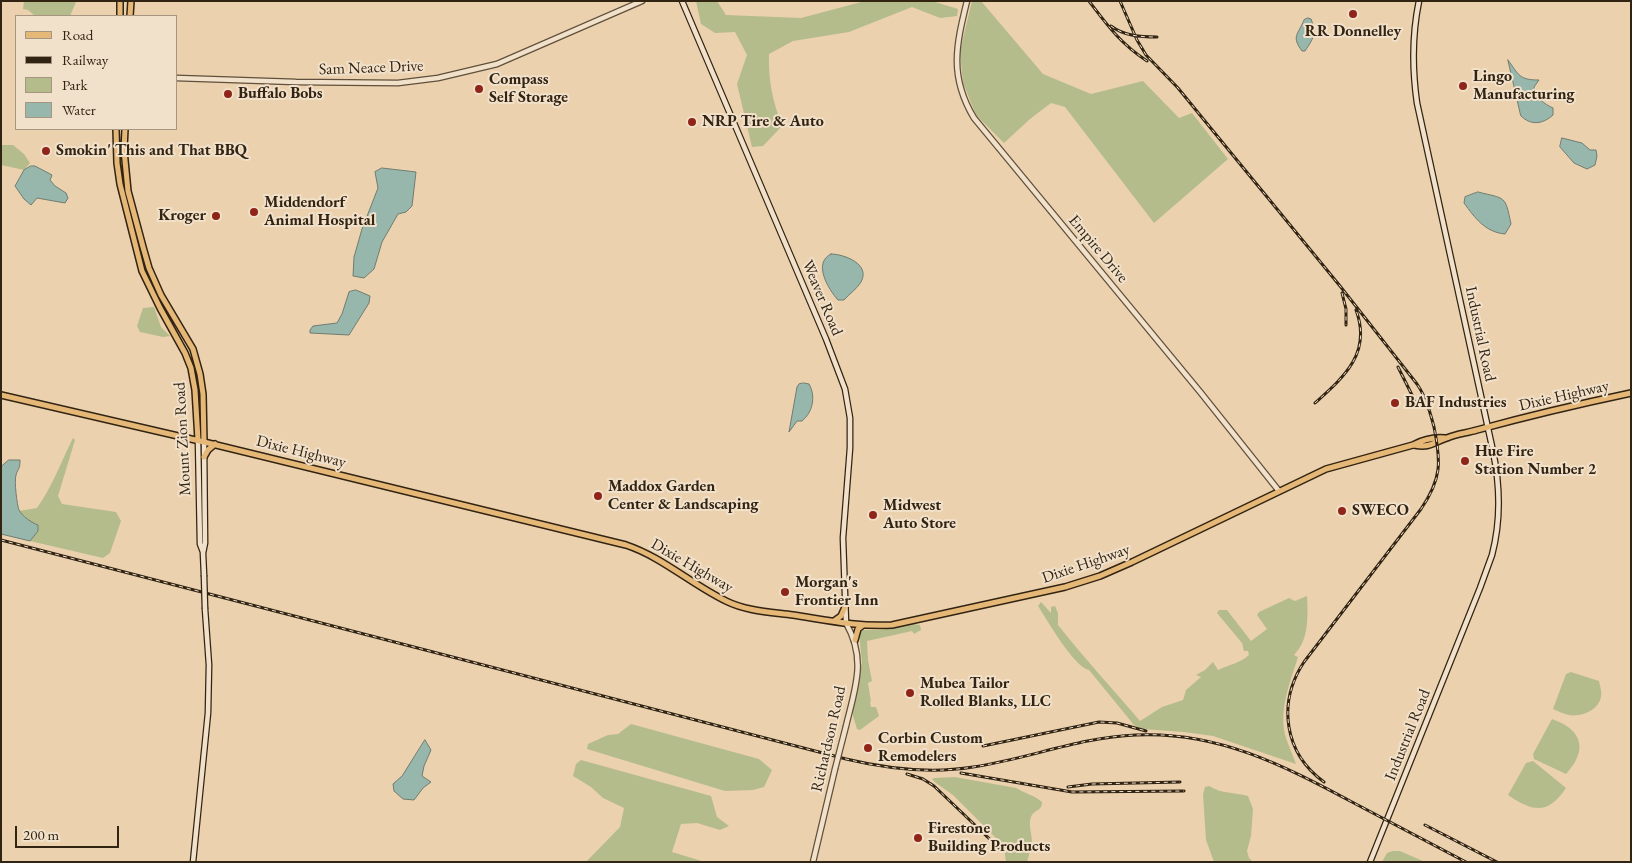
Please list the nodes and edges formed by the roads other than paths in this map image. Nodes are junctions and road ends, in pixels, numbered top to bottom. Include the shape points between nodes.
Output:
1 (120, 1) edge
2 (131, 1) edge
3 (642, 1) edge
4 (682, 1) edge
5 (968, 1) edge
6 (1419, 1) edge
7 (120, 15) edge
8 (130, 15) edge
9 (178, 78) edge
10 (116, 130) edge
11 (125, 130) edge
12 (1631, 393) edge
13 (1, 394) edge
14 (1488, 427) junction
15 (201, 441) junction
16 (215, 444) junction
17 (204, 457) junction
18 (1279, 491) junction
19 (203, 553) junction
20 (845, 607) junction
21 (834, 621) junction
22 (846, 623) junction
23 (862, 625) junction
24 (854, 640) junction
25 (193, 862) edge
26 (813, 862) edge
27 (1370, 862) edge

1 - 7 main road
2 - 8 main road
3 - 9 main road, Sam Neace Drive via 497,64 438,78 398,83
4 - 20 main road, Weaver Road via 845,389 851,434 842,538
5 - 18 main road, Empire Drive via 957,45 956,65 963,97 974,118
6 - 14 main road, Industrial Road via 1413,44 1417,103
10 - 15 main road, Mount Zion Road via 120,184 142,271 186,353 195,390
11 - 15 main road, Mount Zion Road via 127,184 149,268 196,359 202,386
12 - 14 main road, Dixie Highway
13 - 15 main road, Dixie Highway
14 - 18 main road, Dixie Highway via 1423,447 1413,445 1326,469
14 - 27 main road, Industrial Road via 1498,496 1492,555
15 - 16 main road, Dixie Highway
15 - 17 main road, Mount Zion Road
15 - 19 main road, Mount Zion Road via 200,544
16 - 17 main road
16 - 21 main road, Dixie Highway via 626,545 646,553 717,597 738,606
17 - 19 main road, Mount Zion Road
18 - 23 main road, Dixie Highway via 1154,552 1085,581 892,625
19 - 25 main road, Mount Zion Road, bridge via 208,714
20 - 21 main road
20 - 22 main road, Weaver Road
21 - 22 main road, Dixie Highway
22 - 23 main road, Dixie Highway
22 - 24 main road, Richardson Road
23 - 24 main road
24 - 26 main road, Richardson Road, bridge via 858,665

